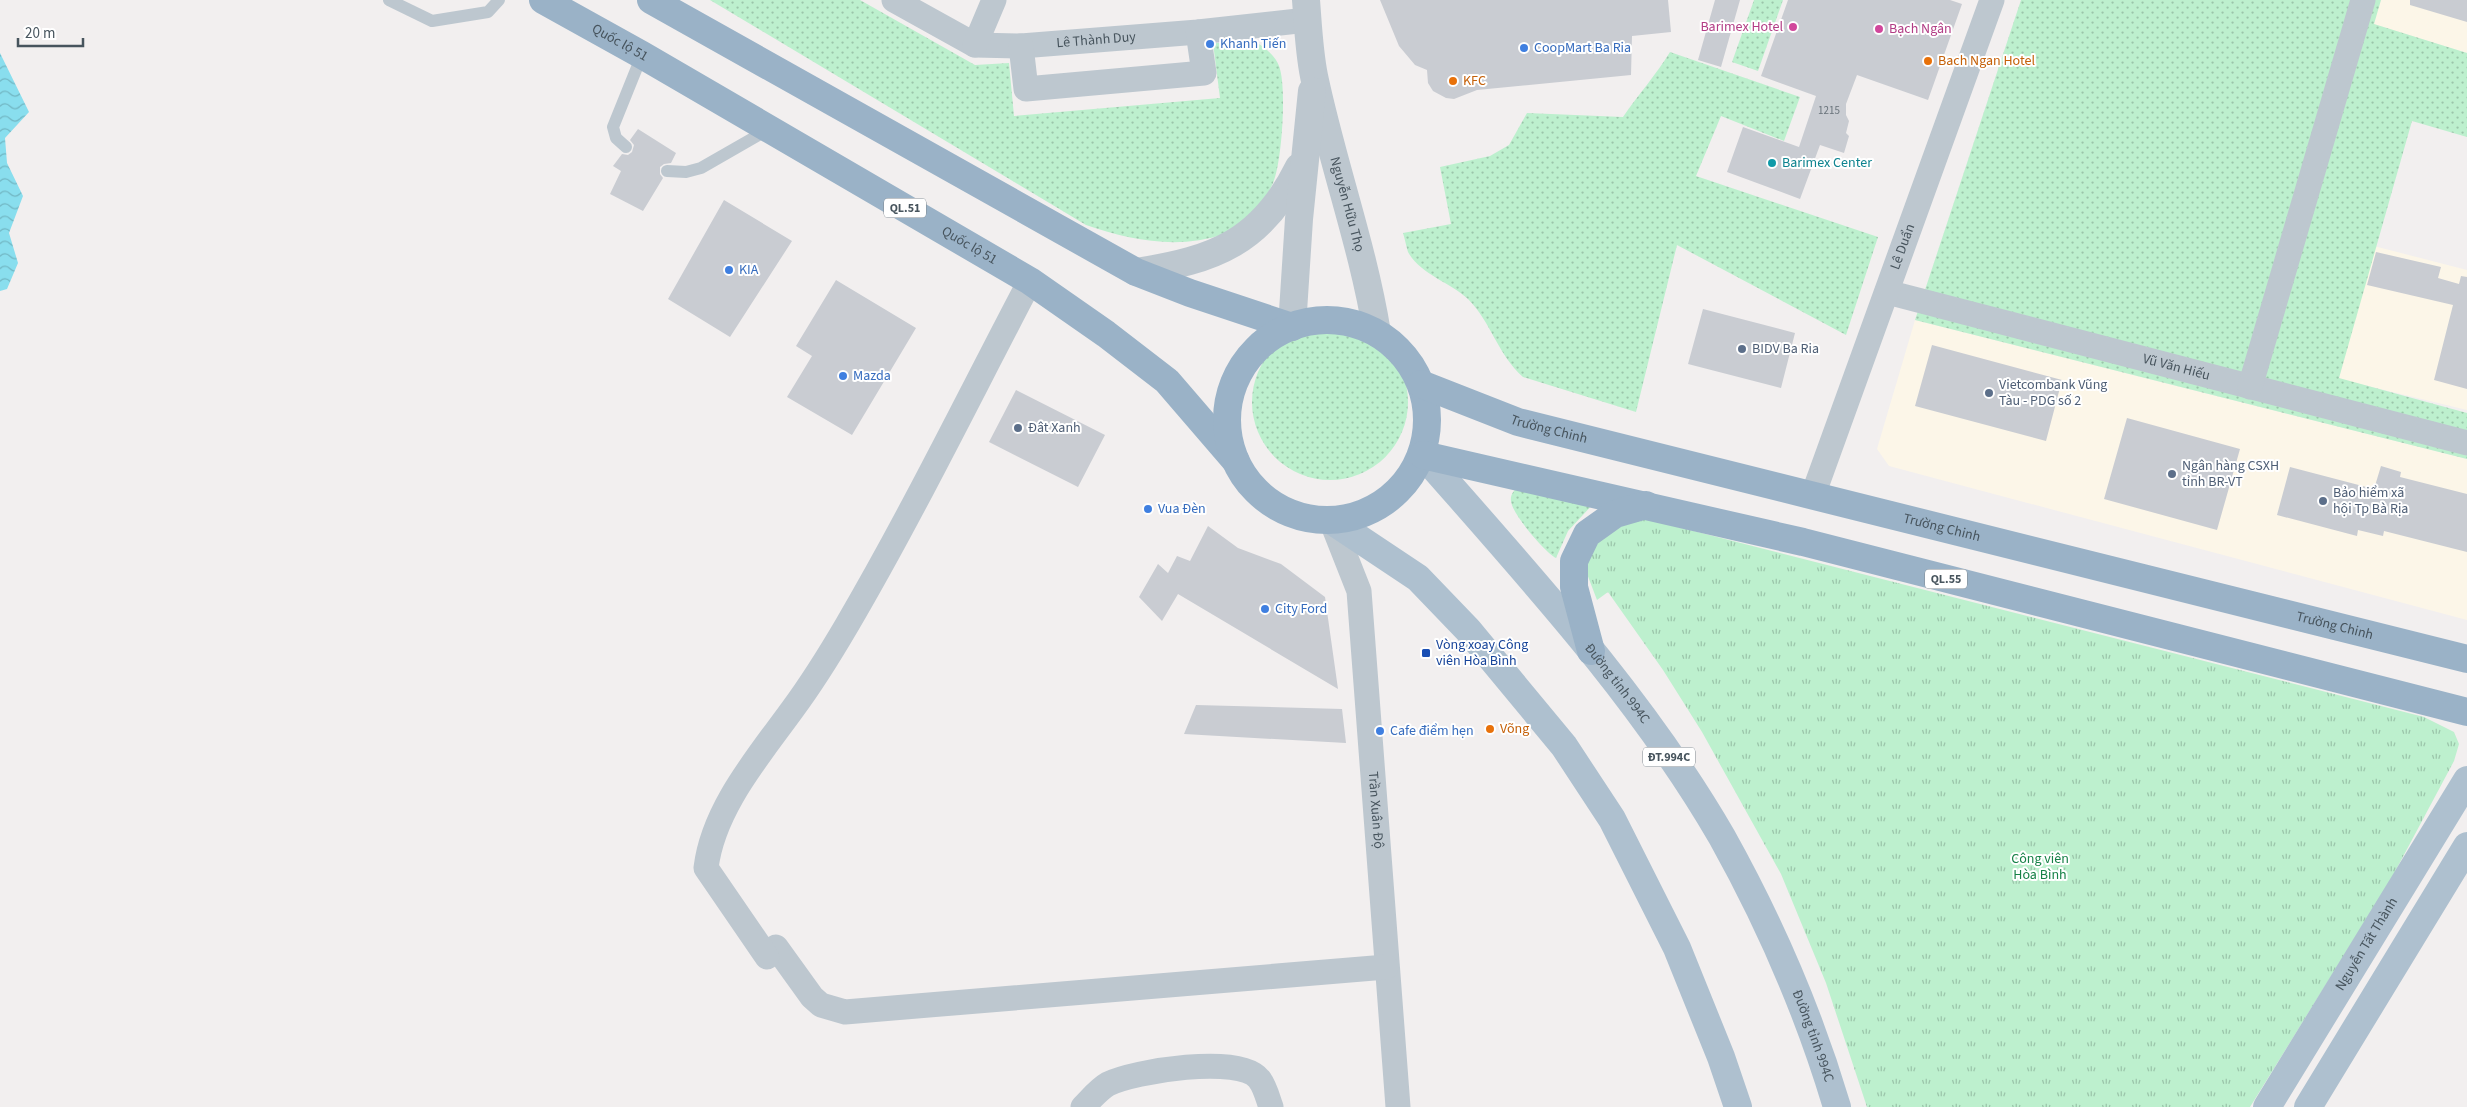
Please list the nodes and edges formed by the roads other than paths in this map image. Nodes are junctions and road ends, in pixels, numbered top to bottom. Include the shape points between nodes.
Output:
1 (389, 0) edge
2 (499, 0) edge
3 (543, 0) edge
4 (651, 0) edge
5 (894, 0) edge
6 (994, 0) edge
7 (1992, 0) edge
8 (2363, 0) edge
9 (1306, 10) edge
10 (1198, 32) junction
11 (975, 45) junction
12 (1021, 46) junction
13 (642, 55) junction
14 (1314, 74) junction
15 (769, 129) junction
16 (626, 147) dead end
17 (1305, 154) junction
18 (667, 171) dead end
19 (1136, 272) junction
20 (1030, 280) junction
21 (1886, 292) junction
22 (1292, 327) junction
23 (1377, 334) junction
24 (1421, 384) junction
25 (2250, 387) junction
26 (2467, 443) edge
27 (1423, 455) junction
28 (1235, 460) junction
29 (1813, 495) junction
30 (1648, 505) junction
31 (1331, 520) junction
32 (1591, 651) junction
33 (2467, 659) edge
34 (2467, 712) edge
35 (2467, 780) edge
36 (2467, 846) edge
37 (1386, 967) junction
38 (1082, 1107) edge
39 (1271, 1107) edge
40 (1398, 1107) edge
41 (1738, 1107) edge
42 (1837, 1107) edge
43 (2267, 1107) edge
44 (2308, 1107) edge

1 - 2 lane via 432,21 488,12
3 - 13 highway, Quốc lộ 51 / QL.51
4 - 19 highway
5 - 11 street, Lê Thành Duy
6 - 11 street
7 - 21 street, Lê Duẩn
8 - 25 street
9 - 10 street, Lê Thành Duy
9 - 14 street, Nguyễn Hữu Thọ
10 - 12 street, Lê Thành Duy
10 - 12 street via 1204,73 1026,89
11 - 12 street, Lê Thành Duy
13 - 15 highway, Quốc lộ 51 / QL.51
13 - 16 lane via 613,127 616,138
14 - 17 street, Nguyễn Hữu Thọ
14 - 23 street, Nguyễn Hữu Thọ via 1369,282
15 - 18 lane via 701,168 686,172
15 - 20 highway, Quốc lộ 51 / QL.51
17 - 19 street via 1286,192 1266,218 1237,242 1198,260
17 - 22 street, Nguyễn Hữu Thọ
19 - 22 highway
20 - 28 highway, Quốc lộ 51 / QL.51 via 1167,381
20 - 37 street via 911,511 847,624 725,811 712,838 706,868 812,997 821,1005 845,1012
21 - 25 street, Vũ Văn Hiếu
21 - 29 street, Lê Duẩn
22 - 23 highway via 1313,321 1335,321 1357,325
22 - 28 highway via 1258,348 1235,381 1227,420
23 - 24 highway via 1410,364
24 - 27 highway via 1427,407
24 - 29 highway, Trường Chinh via 1518,422
25 - 26 street, Vũ Văn Hiếu
27 - 30 highway, QL.55
27 - 31 highway via 1406,482 1376,508
27 - 32 main road, Đường tỉnh 994C / ĐT.994C
28 - 31 highway via 1247,480 1264,498 1307,518
29 - 33 highway, Trường Chinh
30 - 32 highway via 1615,514 1594,529 1574,561 1574,587
30 - 34 highway, QL.55
31 - 37 street, Trần Xuân Độ via 1359,591
31 - 41 main road via 1418,578 1468,630 1564,746 1612,819 1677,948
32 - 42 main road, Đường tỉnh 994C / ĐT.994C via 1648,725 1726,845 1765,918 1798,994 1824,1061
35 - 43 main road, Nguyễn Tất Thành
36 - 44 main road
37 - 40 street, Trần Xuân Độ
38 - 39 street via 1105,1085 1119,1079 1142,1073 1223,1065 1240,1067 1260,1079

